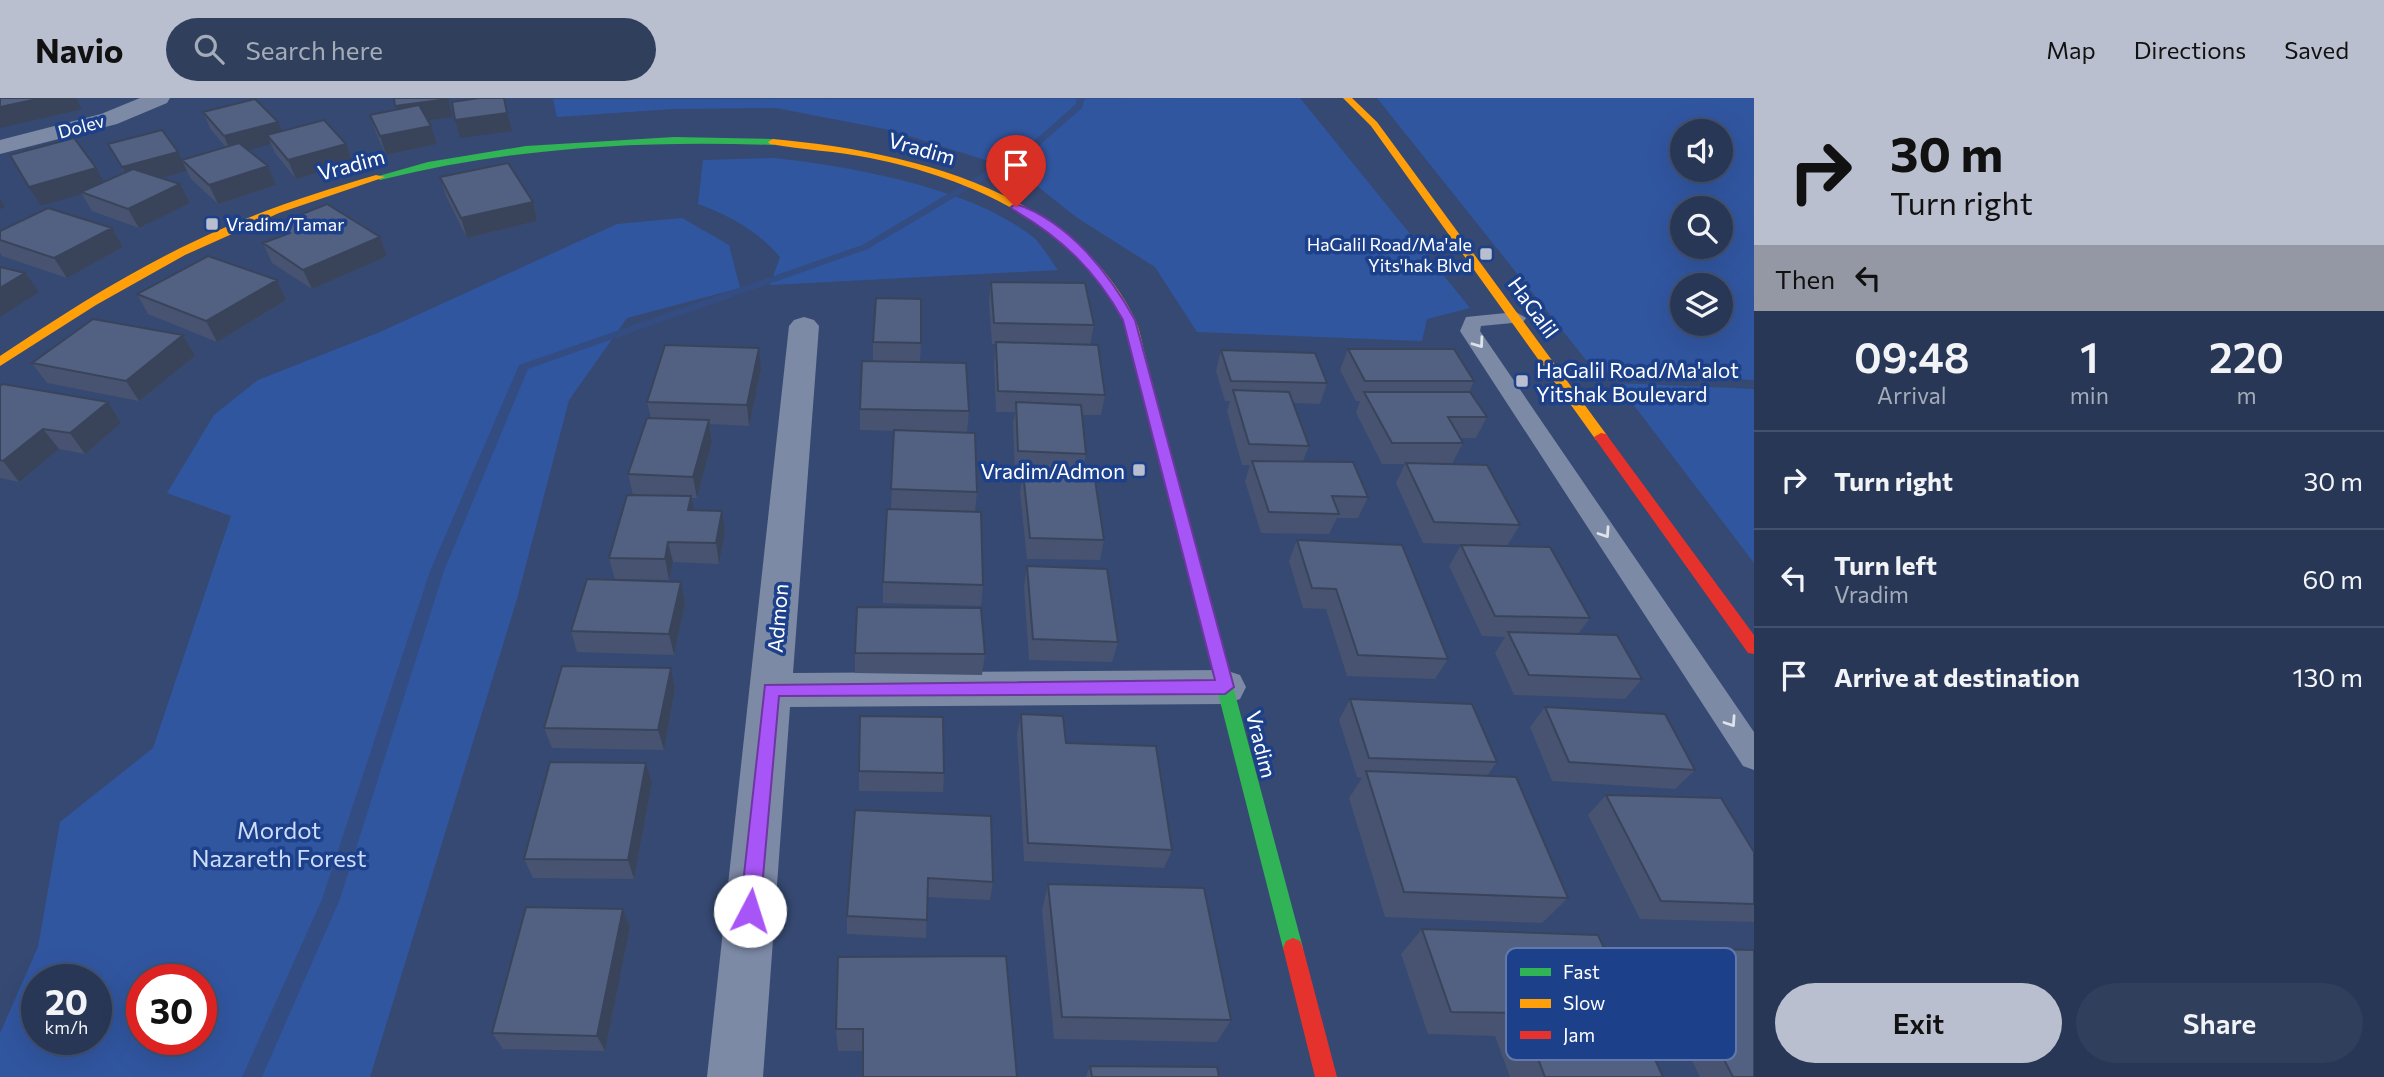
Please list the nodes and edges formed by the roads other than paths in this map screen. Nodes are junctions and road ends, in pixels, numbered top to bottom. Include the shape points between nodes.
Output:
1 (159, 98) edge
2 (1348, 98) edge
3 (0, 147) edge
4 (1516, 318) junction
5 (804, 326) dead end
6 (0, 362) edge
7 (1754, 648) edge
8 (1225, 687) junction
9 (771, 690) junction
10 (1754, 757) edge
11 (735, 1077) edge
12 (1326, 1077) edge

1 - 3 street, Dolev via 109,119
2 - 4 street, HaGalil via 1374,124
4 - 7 street, HaGalil
4 -> 10 lane via 1473,321 1470,331
5 - 9 street, Admon
6 - 8 street, Vradim via 99,293 162,258 255,217 380,177 452,161 599,142 751,140 885,158 950,176 1052,227 1110,285 1129,320 1144,369
8 - 9 street
8 - 12 street, Vradim
9 - 11 street, Admon

